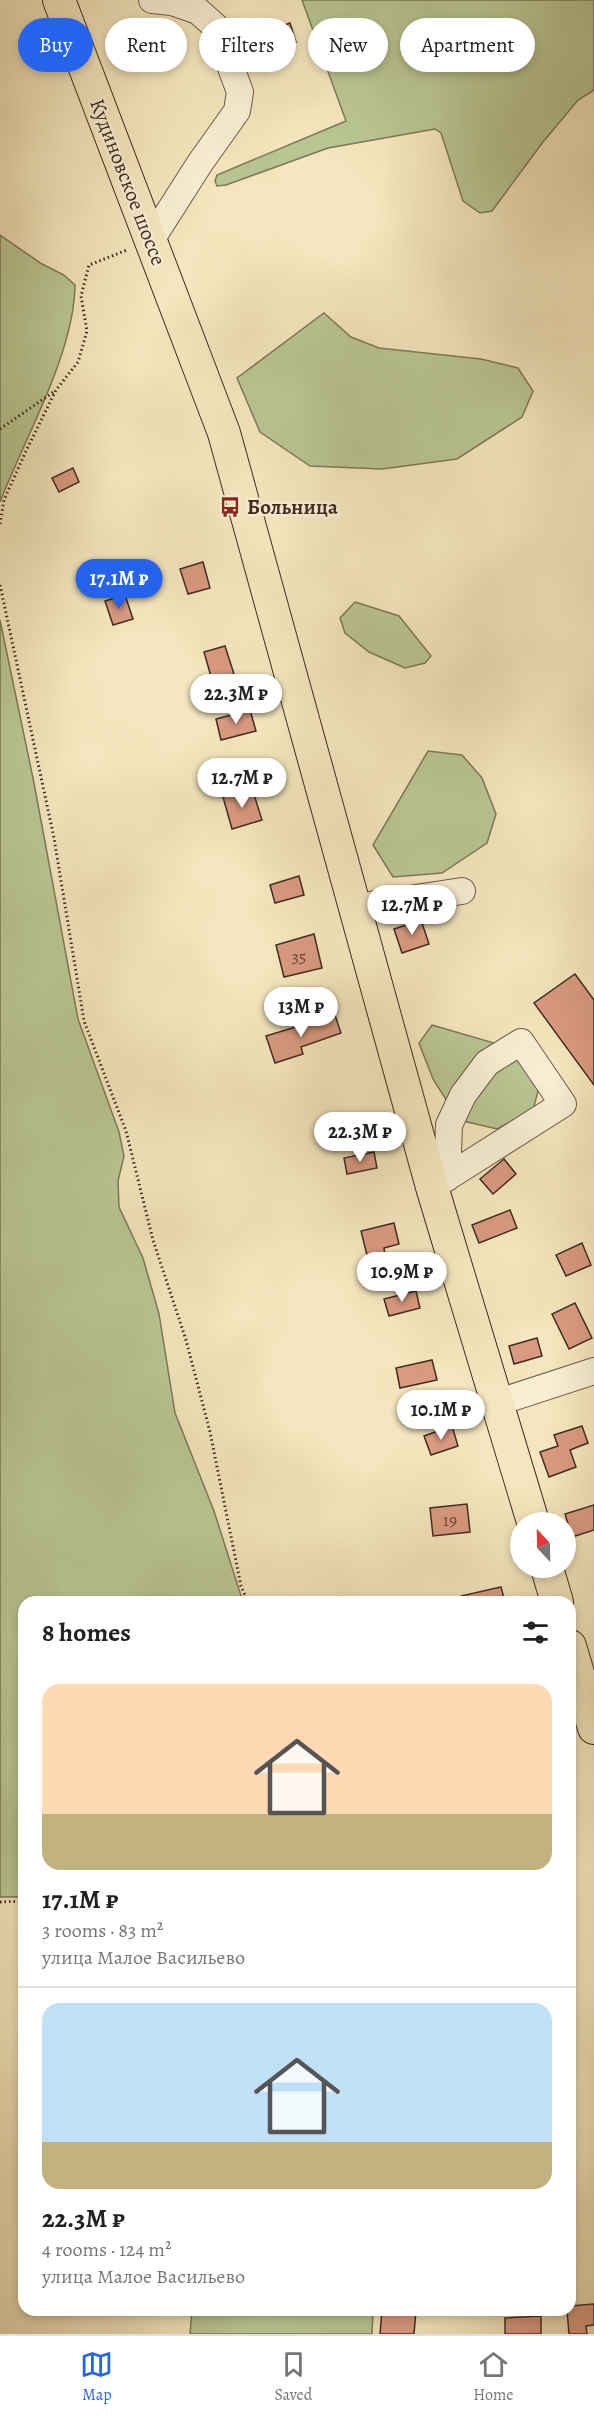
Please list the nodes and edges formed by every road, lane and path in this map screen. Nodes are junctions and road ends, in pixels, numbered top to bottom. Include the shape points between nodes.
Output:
1 (59, 0) edge
2 (152, 0) edge
3 (151, 240) junction
4 (56, 390) junction
5 (0, 429) edge
6 (0, 524) edge
7 (0, 585) edge
8 (462, 891) dead end
9 (356, 908) junction
10 (439, 1182) junction
11 (594, 1371) edge
12 (496, 1403) junction
13 (530, 1512) edge
14 (550, 1578) edge
15 (245, 1596) edge
16 (555, 1596) edge
17 (576, 1666) edge
18 (594, 1728) edge
19 (18, 1901) edge
20 (0, 1902) edge

1 - 3 main road, Кудиновское шоссе
2 - 3 lane via 198,11 216,27 240,92 237,111
3 - 4 path via 89,265 81,296 87,331 78,362
3 - 9 main road, Кудиновское шоссе via 230,453
4 - 5 path
4 - 6 path via 4,500
7 - 15 path via 54,838 84,1021 126,1131 153,1240 186,1340
8 - 9 lane
9 - 10 main road, Кудиновское шоссе
10 - 10 lane via 563,1104 521,1042 487,1063 463,1095 449,1125
10 - 12 main road, Кудиновское шоссе
11 - 12 lane
12 - 13 main road, Кудиновское шоссе
14 - 16 main road
17 - 18 main road
19 - 20 path

